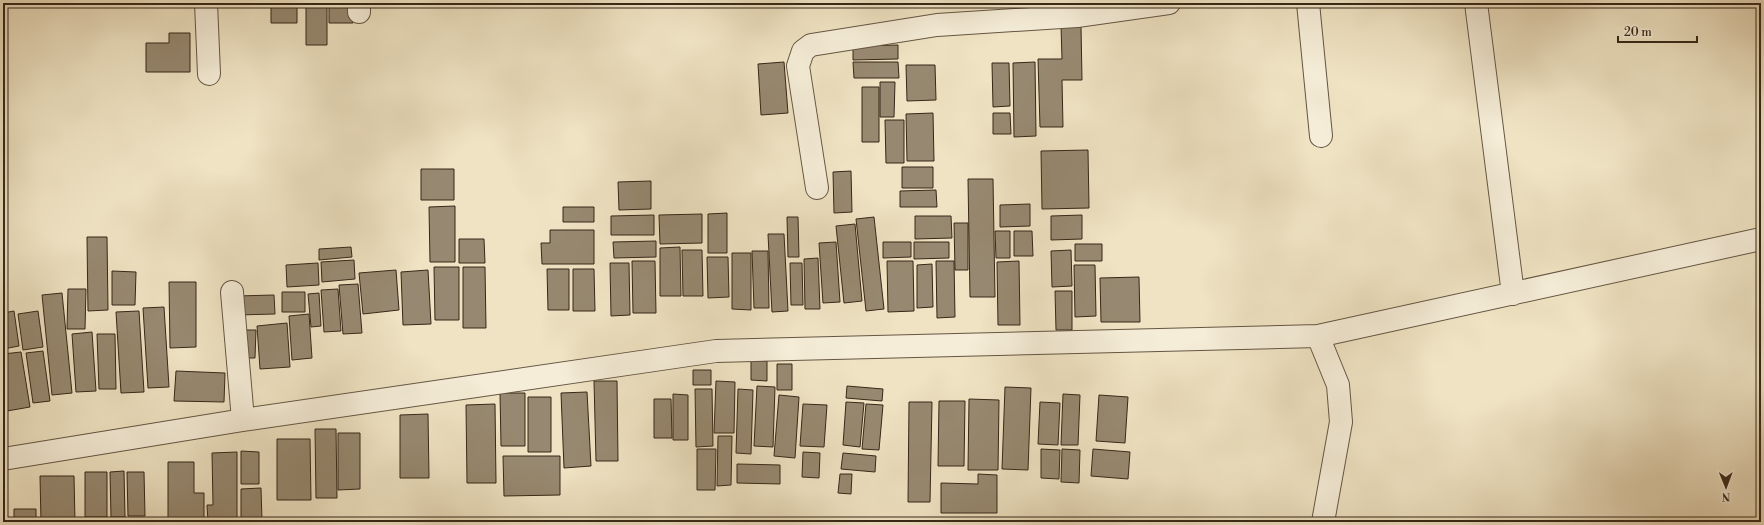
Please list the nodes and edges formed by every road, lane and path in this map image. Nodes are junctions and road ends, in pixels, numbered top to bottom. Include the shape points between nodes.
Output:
1 (206, 3) edge
2 (1168, 3) edge
3 (1308, 3) edge
4 (1476, 3) edge
5 (208, 74) dead end
6 (1321, 136) dead end
7 (817, 188) dead end
8 (1761, 239) edge
9 (232, 292) dead end
10 (1513, 294) junction
11 (1318, 336) junction
12 (243, 420) junction
13 (3, 459) edge
14 (1323, 522) edge

1 - 5 street
2 - 7 street via 1077,16 936,25 811,45 803,52 798,66
3 - 6 street
4 - 10 street
8 - 10 street
9 - 12 street
10 - 11 street
11 - 12 street via 716,351
11 - 14 street via 1338,385 1341,422
12 - 13 street

